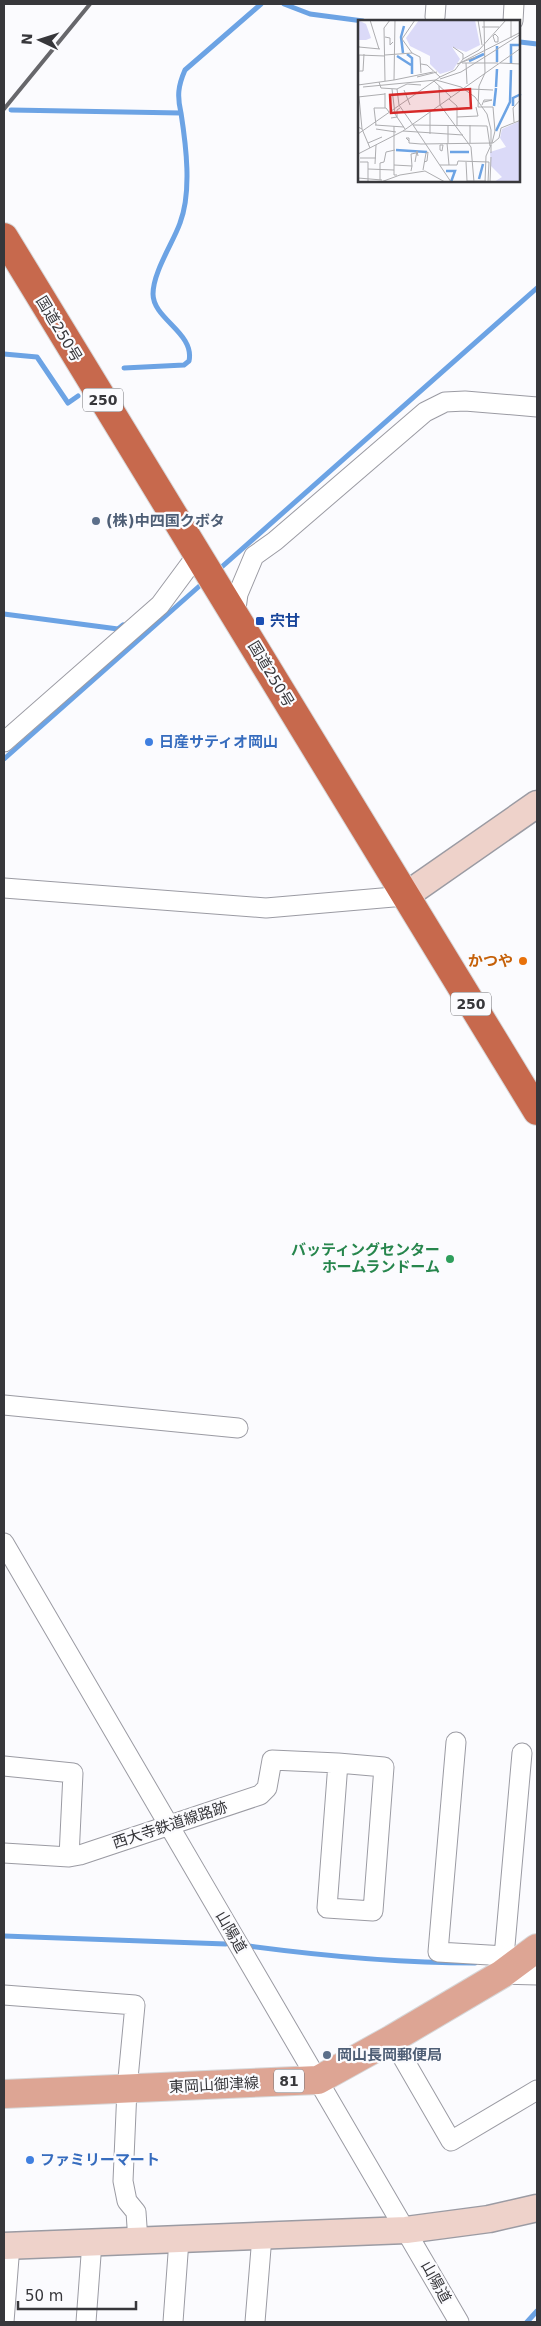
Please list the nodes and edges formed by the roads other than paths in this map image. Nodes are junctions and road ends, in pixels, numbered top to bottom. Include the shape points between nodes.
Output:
1 (514, 4) edge
2 (513, 20) edge
3 (4, 237) edge
4 (537, 407) edge
5 (200, 558) junction
6 (235, 616) junction
7 (4, 742) edge
8 (537, 804) edge
9 (4, 888) edge
10 (405, 896) junction
11 (537, 1111) edge
12 (4, 1405) edge
13 (238, 1428) dead end
14 (4, 1542) edge
15 (456, 1742) dead end
16 (522, 1753) dead end
17 (338, 1763) junction
18 (4, 1766) edge
19 (169, 1826) junction
20 (4, 1853) edge
21 (74, 1856) junction
22 (521, 1962) edge
23 (4, 1995) edge
24 (392, 2039) junction
25 (318, 2080) junction
26 (127, 2090) junction
27 (537, 2090) edge
28 (4, 2094) edge
29 (537, 2208) edge
30 (406, 2230) junction
31 (262, 2236) junction
32 (179, 2240) junction
33 (138, 2241) junction
34 (92, 2242) junction
35 (7, 2246) edge
36 (4, 2322) edge
37 (86, 2322) edge
38 (172, 2322) edge
39 (255, 2322) edge
40 (458, 2322) edge

1 - 2 street
3 - 5 highway, 国道250号 / 250
4 - 6 street via 465,401 446,402 425,412 254,556 238,594
5 - 6 highway, 国道250号 / 250
5 - 7 street via 160,605
6 - 10 highway, 国道250号 / 250
8 - 10 street
9 - 10 street via 266,908
10 - 11 highway, 国道250号 / 250
12 - 13 street
14 - 19 street, 山陽道
15 - 22 street via 438,1952
16 - 22 street
17 - 17 street via 327,1908 373,1911 384,1766
17 - 19 street, 西大寺鉄道線路跡 via 272,1760 267,1788 260,1796
18 - 21 street via 73,1773
19 - 21 street, 西大寺鉄道線路跡
19 - 25 street, 山陽道
20 - 21 street
22 - 24 main road, 東岡山御津線 / 81
23 - 26 street via 135,2005
24 - 25 main road, 東岡山御津線 / 81
24 - 27 street via 451,2141
25 - 26 main road, 東岡山御津線 / 81
25 - 30 street, 山陽道
26 - 28 main road, 東岡山御津線 / 81
26 - 33 street via 123,2181 127,2201 136,2212
29 - 30 street via 489,2219
30 - 31 street
30 - 40 street, 山陽道
31 - 32 street
31 - 39 street
32 - 33 street
32 - 38 street
33 - 34 street
34 - 35 street
34 - 37 street
35 - 36 street

